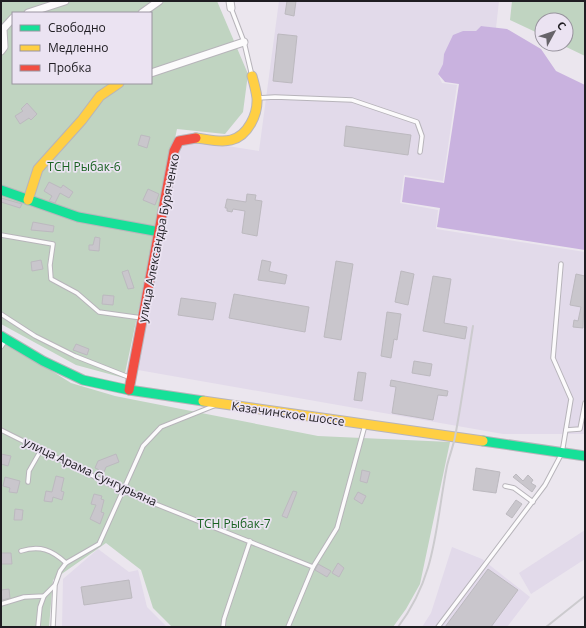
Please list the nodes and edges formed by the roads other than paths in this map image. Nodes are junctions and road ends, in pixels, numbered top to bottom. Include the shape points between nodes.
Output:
1 (65, 1) edge
2 (159, 1) edge
3 (230, 5) edge
4 (31, 12) edge
5 (143, 12) edge
6 (12, 19) edge
7 (244, 42) junction
8 (1, 51) edge
9 (152, 73) edge
10 (252, 76) joint
11 (118, 84) edge
12 (257, 98) junction
13 (420, 152) dead end
14 (1, 190) edge
15 (28, 200) junction
16 (160, 232) junction
17 (1, 235) edge
18 (561, 264) dead end
19 (1, 314) edge
20 (143, 319) junction
21 (3, 341) edge
22 (131, 378) junction
23 (129, 390) junction
24 (585, 403) edge
25 (219, 404) junction
26 (365, 425) junction
27 (1, 430) edge
28 (566, 430) junction
29 (41, 450) junction
30 (562, 454) junction
31 (585, 456) edge
32 (28, 482) dead end
33 (505, 486) dead end
34 (123, 491) junction
35 (533, 502) junction
36 (250, 541) junction
37 (21, 552) dead end
38 (66, 564) junction
39 (313, 566) junction
40 (55, 585) junction
41 (44, 596) junction
42 (1, 604) edge
43 (38, 627) edge
44 (53, 627) edge
45 (223, 627) edge
46 (288, 627) edge
47 (438, 627) edge

1 - 4 street
2 - 5 street
3 - 7 lane
6 - 8 street via 3,29 4,47
7 - 9 street
7 - 10 lane
10 - 12 street, улица Александра Буряченко
11 - 15 street via 100,96 38,169
12 - 13 lane via 352,100 417,122 422,136
12 - 16 street, улица Александра Буряченко via 255,116 241,135 226,141 188,137 179,141 174,151
14 - 15 street
15 - 16 street via 78,217
16 - 20 street, улица Александра Буряченко
17 - 20 lane via 53,244 51,279 77,293 99,312
18 - 28 lane via 553,358 571,399
19 - 22 lane via 35,336
20 - 22 street, улица Александра Буряченко
21 - 23 street, Казачинское шоссе via 83,380
22 - 23 street, улица Александра Буряченко
23 - 25 street, Казачинское шоссе
24 - 28 lane via 580,429
25 - 26 street, Казачинское шоссе
25 - 34 lane via 162,427 143,446
26 - 30 street, Казачинское шоссе
26 - 39 lane via 337,528
27 - 29 lane, улица Арама Сунгурьяна
28 - 30 lane
29 - 32 lane via 29,471
29 - 34 lane, улица Арама Сунгурьяна
30 - 31 street, Казачинское шоссе
30 - 35 lane
33 - 35 lane via 514,488
34 - 36 lane, улица Арама Сунгурьяна
34 - 38 lane via 99,544
35 - 47 lane
36 - 39 lane, улица Арама Сунгурьяна
36 - 45 lane
37 - 38 lane via 29,548 45,549 55,553
38 - 40 lane via 60,571
39 - 46 lane
40 - 41 lane
40 - 44 lane
41 - 42 lane via 24,597
41 - 43 lane

